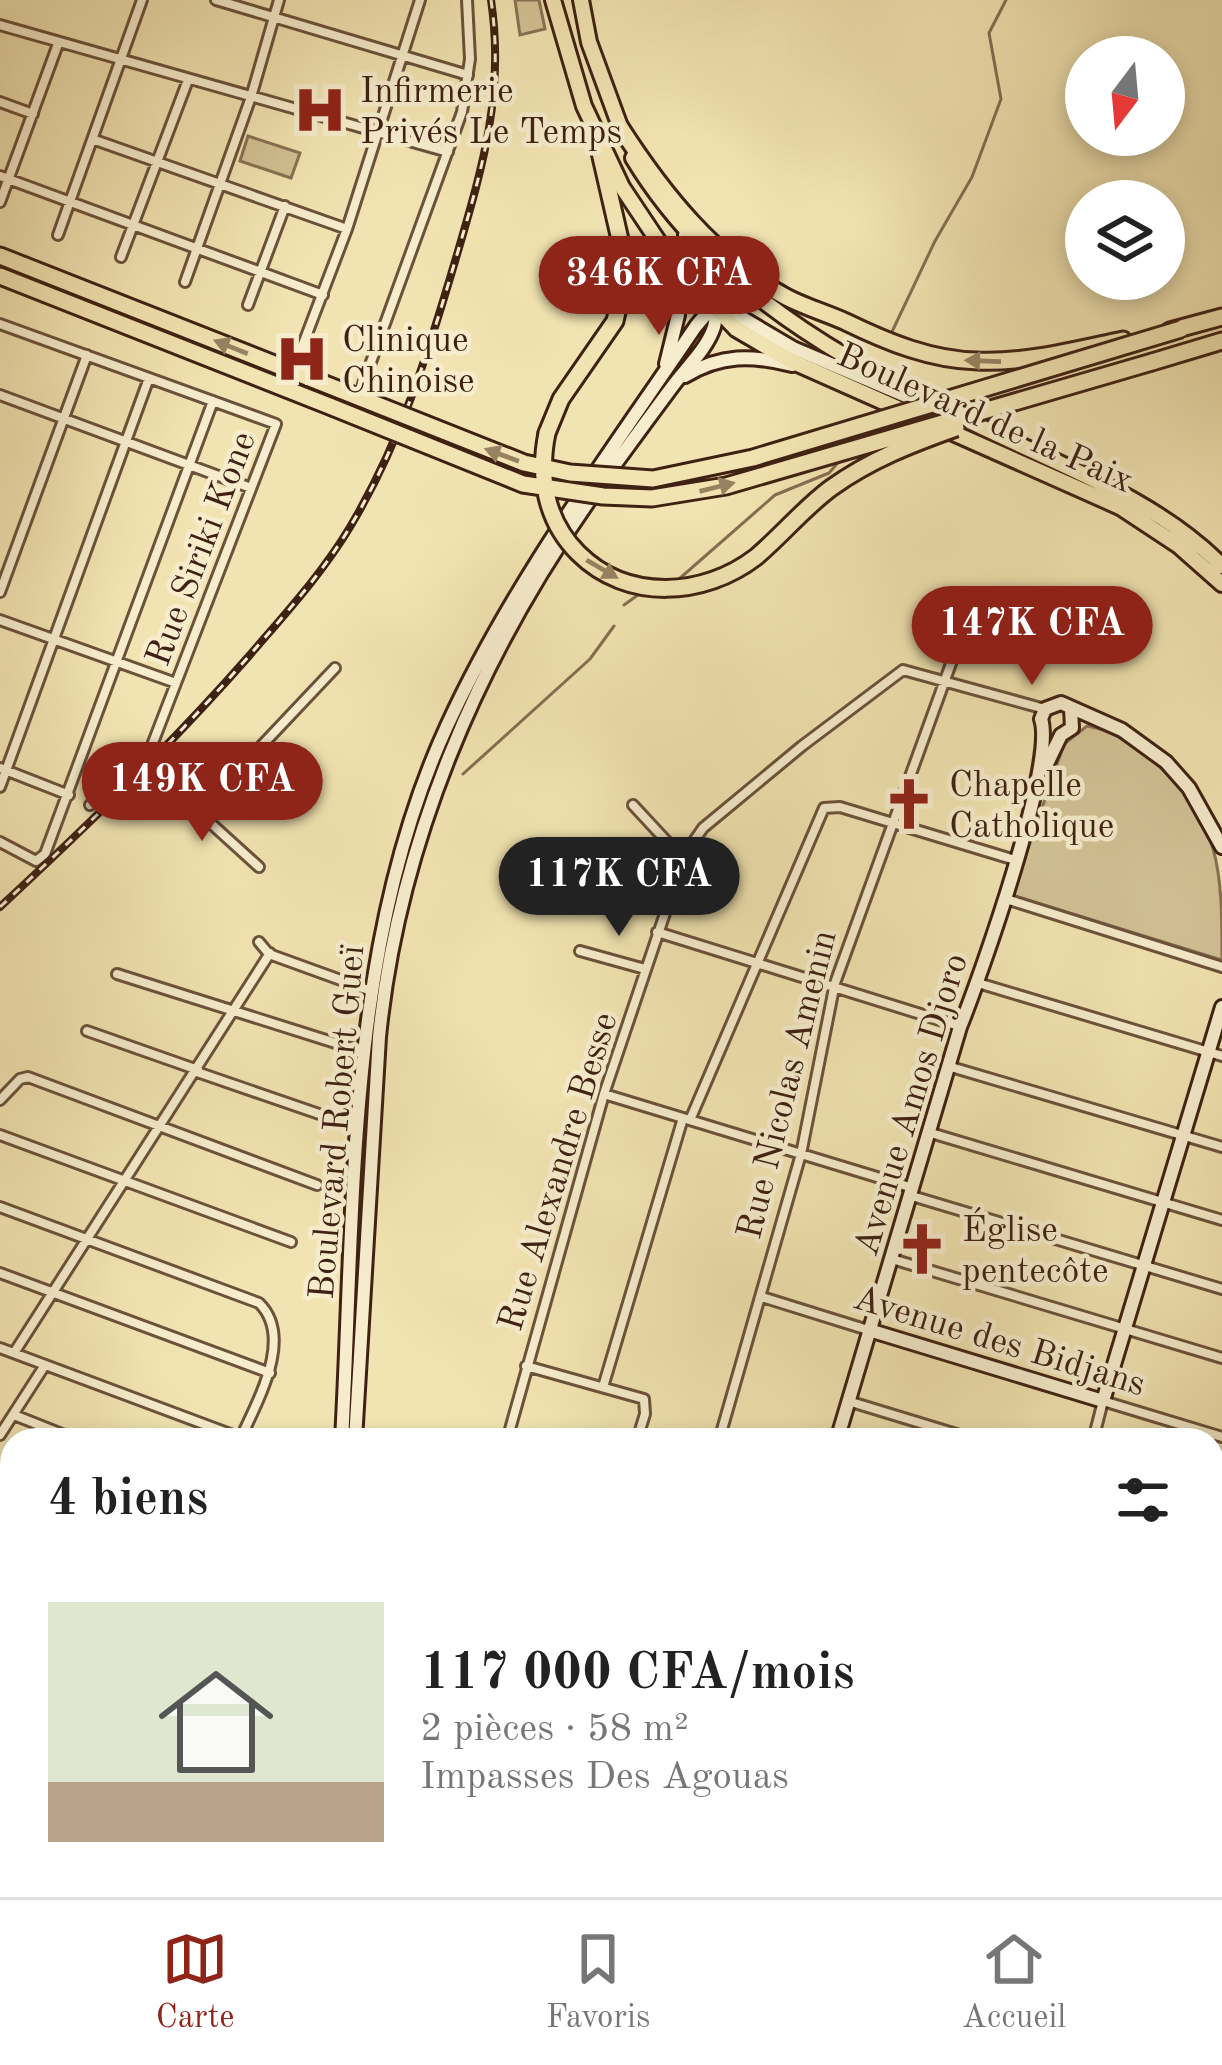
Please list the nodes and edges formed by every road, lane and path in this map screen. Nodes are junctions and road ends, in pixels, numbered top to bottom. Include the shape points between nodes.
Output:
1 (142, 0) edge
2 (216, 0) edge
3 (279, 0) edge
4 (420, 0) edge
5 (466, 0) edge
6 (554, 0) edge
7 (581, 0) edge
8 (275, 17) junction
9 (0, 25) edge
10 (58, 44) junction
11 (405, 55) junction
12 (122, 62) junction
13 (468, 75) junction
14 (188, 80) junction
15 (251, 97) junction
16 (0, 102) edge
17 (33, 113) junction
18 (620, 128) junction
19 (380, 133) junction
20 (596, 135) junction
21 (95, 140) junction
22 (448, 152) junction
23 (157, 160) junction
24 (5, 178) edge
25 (220, 183) junction
26 (0, 202) edge
27 (71, 202) junction
28 (285, 206) junction
29 (669, 212) junction
30 (133, 225) junction
31 (347, 229) junction
32 (58, 235) dead end
33 (656, 241) junction
34 (197, 248) junction
35 (0, 256) edge
36 (121, 256) dead end
37 (261, 272) junction
38 (0, 276) edge
39 (185, 282) dead end
40 (323, 295) junction
41 (248, 304) dead end
42 (716, 311) junction
43 (1222, 317) edge
44 (0, 324) edge
45 (1181, 329) junction
46 (1222, 341) edge
47 (302, 347) dead end
48 (87, 355) junction
49 (1152, 362) junction
50 (806, 368) junction
51 (149, 378) junction
52 (668, 380) junction
53 (363, 384) dead end
54 (0, 395) edge
55 (213, 401) junction
56 (944, 410) junction
57 (64, 419) junction
58 (125, 443) junction
59 (189, 467) junction
60 (251, 488) junction
61 (1222, 566) edge
62 (1222, 584) edge
63 (0, 592) edge
64 (0, 620) edge
65 (961, 636) dead end
66 (56, 639) junction
67 (119, 660) junction
68 (335, 668) dead end
69 (946, 679) junction
70 (176, 682) junction
71 (1045, 709) junction
72 (1071, 709) junction
73 (1046, 730) junction
74 (1061, 736) junction
75 (3, 770) edge
76 (1037, 785) junction
77 (0, 787) edge
78 (173, 789) dead end
79 (69, 795) junction
80 (90, 805) dead end
81 (633, 805) dead end
82 (199, 812) junction
83 (892, 824) junction
84 (0, 842) edge
85 (1222, 847) edge
86 (682, 859) junction
87 (1015, 860) junction
88 (259, 867) dead end
89 (1003, 898) junction
90 (657, 932) junction
91 (260, 942) dead end
92 (580, 951) dead end
93 (271, 953) junction
94 (754, 964) junction
95 (1222, 967) edge
96 (645, 969) junction
97 (117, 974) dead end
98 (978, 983) junction
99 (834, 990) junction
100 (371, 991) junction
101 (1222, 1007) edge
102 (235, 1012) junction
103 (960, 1027) junction
104 (87, 1031) dead end
105 (365, 1052) junction
106 (1215, 1055) edge
107 (951, 1067) junction
108 (198, 1071) junction
109 (604, 1094) junction
110 (0, 1100) edge
111 (322, 1115) dead end
112 (687, 1119) junction
113 (162, 1125) junction
114 (931, 1133) junction
115 (1182, 1135) junction
116 (0, 1136) edge
117 (1222, 1147) edge
118 (801, 1154) junction
119 (125, 1182) junction
120 (317, 1184) dead end
121 (913, 1192) junction
122 (1163, 1203) junction
123 (0, 1207) edge
124 (1222, 1220) edge
125 (89, 1238) junction
126 (291, 1242) dead end
127 (892, 1259) junction
128 (1145, 1265) junction
129 (0, 1273) edge
130 (1222, 1289) edge
131 (52, 1293) junction
132 (761, 1297) junction
133 (869, 1330) junction
134 (1126, 1330) junction
135 (0, 1348) edge
136 (14, 1354) junction
137 (1222, 1358) edge
138 (45, 1365) junction
139 (526, 1366) junction
140 (269, 1373) junction
141 (603, 1387) junction
142 (848, 1401) junction
143 (1103, 1401) junction
144 (14, 1415) junction
145 (5, 1428) edge
146 (47, 1428) edge
147 (211, 1428) edge
148 (245, 1428) edge
149 (342, 1428) edge
150 (356, 1428) edge
151 (510, 1428) edge
152 (640, 1428) edge
153 (723, 1428) edge
154 (840, 1428) edge
155 (937, 1428) edge
156 (1096, 1428) edge
157 (1192, 1428) edge

1 - 12 street
2 - 8 street
3 - 8 street
4 - 11 street
5 - 13 street
6 - 20 main road, Boulevard de la Paix
7 - 18 main road, Boulevard de la Paix
8 - 11 street
8 - 15 street
9 - 10 street
10 - 12 street
10 - 17 street
11 - 13 street
11 - 19 street
12 - 14 street
12 - 21 street
13 - 22 street
14 - 15 street
14 - 23 street
15 - 19 street
15 - 25 street
16 - 17 street
17 - 24 street
18 - 29 main road, Boulevard de la Paix
45 -> 18 highway, bridge via 1023,360 974,361 899,346 788,298 738,264 686,218
19 - 22 street
19 - 31 street
20 - 33 main road, Boulevard de la Paix
20 -> 49 highway, bridge via 621,244 622,290 615,321 561,399 544,478 549,506 578,554 628,583 696,587 722,578 862,466
21 - 23 street
21 - 27 street
22 - 53 street
23 - 25 street
23 - 30 street
24 - 26 street
24 - 27 street
25 - 28 street
25 - 34 street
27 - 30 street
27 - 32 street
28 - 31 street
28 - 37 street
29 - 42 main road, Boulevard de la Paix via 706,265
29 - 56 main road, Boulevard de la Paix via 792,326
30 - 34 street
30 - 36 street
31 - 40 street
33 - 42 main road, Boulevard de la Paix
33 - 52 main road, Boulevard Robert Gueï via 678,315
34 - 37 street
34 - 39 street
45 -> 35 highway, bridge via 753,458 653,478 570,473 524,463
37 - 40 street
37 - 41 street
38 -> 49 highway, bridge via 523,484 603,496 726,486
40 - 47 street
42 - 50 main road, Boulevard de la Paix
42 - 52 main road, Boulevard Robert Gueï via 709,336
42 - 56 main road, Boulevard de la Paix
43 - 45 highway
44 - 48 street
46 - 49 highway
48 - 51 street
48 - 57 street
50 - 52 main road, Boulevard Robert Gueï via 722,358
50 - 62 main road, Boulevard de la Paix via 1120,507
51 - 55 street
51 - 58 street
52 - 100 main road, Boulevard Robert Gueï via 507,609 446,728 400,860
52 - 150 main road, Boulevard Robert Gueï via 498,650 454,741 418,850 380,1020
54 - 57 street
55 - 59 street
55 - 60 street, Rue Siriki Kone via 276,424
56 - 61 main road, Boulevard de la Paix via 1131,499
57 - 58 street
57 - 63 street
58 - 59 street
58 - 66 street
59 - 60 street
59 - 67 street
60 - 70 street, Rue Siriki Kone
64 - 66 street
65 - 69 street, Rue Nicolas Amenin
66 - 67 street
66 - 75 street
67 - 70 street
67 - 79 street
68 - 82 street
69 - 71 street, Rue Alexandre Besse
69 - 83 street, Rue Nicolas Amenin
69 - 86 street, Rue Alexandre Besse via 897,672 704,828
70 - 80 street, Rue Siriki Kone via 149,753
71 - 72 main road
71 - 73 main road
72 - 74 main road via 1072,728
72 - 85 main road via 1122,730 1166,763 1190,788
73 - 74 main road
73 - 76 main road, Avenue Amos Djoro
74 - 76 main road, Avenue Amos Djoro
75 - 77 street
75 - 79 street
76 - 87 main road, Avenue Amos Djoro
78 - 82 street
79 - 84 street via 41,860
81 - 86 street
82 - 88 street
83 - 87 street
83 - 94 street via 824,808
83 - 99 street, Rue Nicolas Amenin
86 - 90 street, Rue Alexandre Besse
87 - 89 main road, Avenue Amos Djoro
89 - 95 street
89 - 98 main road, Avenue Amos Djoro
90 - 94 street
90 - 96 street, Rue Alexandre Besse
91 - 93 street
92 - 96 street
93 - 100 street
93 - 102 street
94 - 99 street
94 - 112 street
96 - 109 street, Rue Alexandre Besse
97 - 102 street
98 - 103 main road, Avenue Amos Djoro
98 - 106 street
99 - 103 street
99 - 118 street, Rue Nicolas Amenin
100 - 105 main road, Boulevard Robert Gueï
101 - 106 main road
102 - 105 street
102 - 108 street
103 - 107 main road, Avenue Amos Djoro
104 - 108 street
105 - 149 main road, Boulevard Robert Gueï
106 - 115 main road
107 - 114 main road, Avenue Amos Djoro
107 - 115 street
108 - 111 street
108 - 113 street
109 - 112 street
109 - 139 street, Rue Alexandre Besse
110 - 113 street via 28,1077
112 - 118 street
112 - 141 street
113 - 119 street
113 - 120 street
114 - 121 main road, Avenue Amos Djoro
114 - 122 street
115 - 117 street
115 - 122 main road
116 - 119 street
118 - 121 street
118 - 132 street, Rue Nicolas Amenin
119 - 125 street
119 - 126 street
121 - 127 main road, Avenue Amos Djoro
121 - 128 street
122 - 124 street
122 - 128 main road
123 - 125 street
125 - 131 street
125 - 140 street via 260,1303 271,1319
127 - 133 main road, Avenue Amos Djoro
127 - 134 street
128 - 130 street
128 - 134 main road
129 - 131 street
131 - 136 street
131 - 140 street
132 - 133 street, Avenue des Bidjans
132 - 153 street, Rue Nicolas Amenin
133 - 142 main road, Avenue Amos Djoro
133 - 143 main road, Avenue des Bidjans
134 - 137 street
134 - 143 main road
135 - 136 street
136 - 138 street
138 - 144 street
138 - 147 street
139 - 141 street
139 - 151 street, Rue Alexandre Besse
140 - 148 street
141 - 152 street via 646,1401
142 - 154 main road, Avenue Amos Djoro
142 - 155 street
143 - 156 street
143 - 157 street, Avenue des Bidjans
144 - 145 street
144 - 146 street

